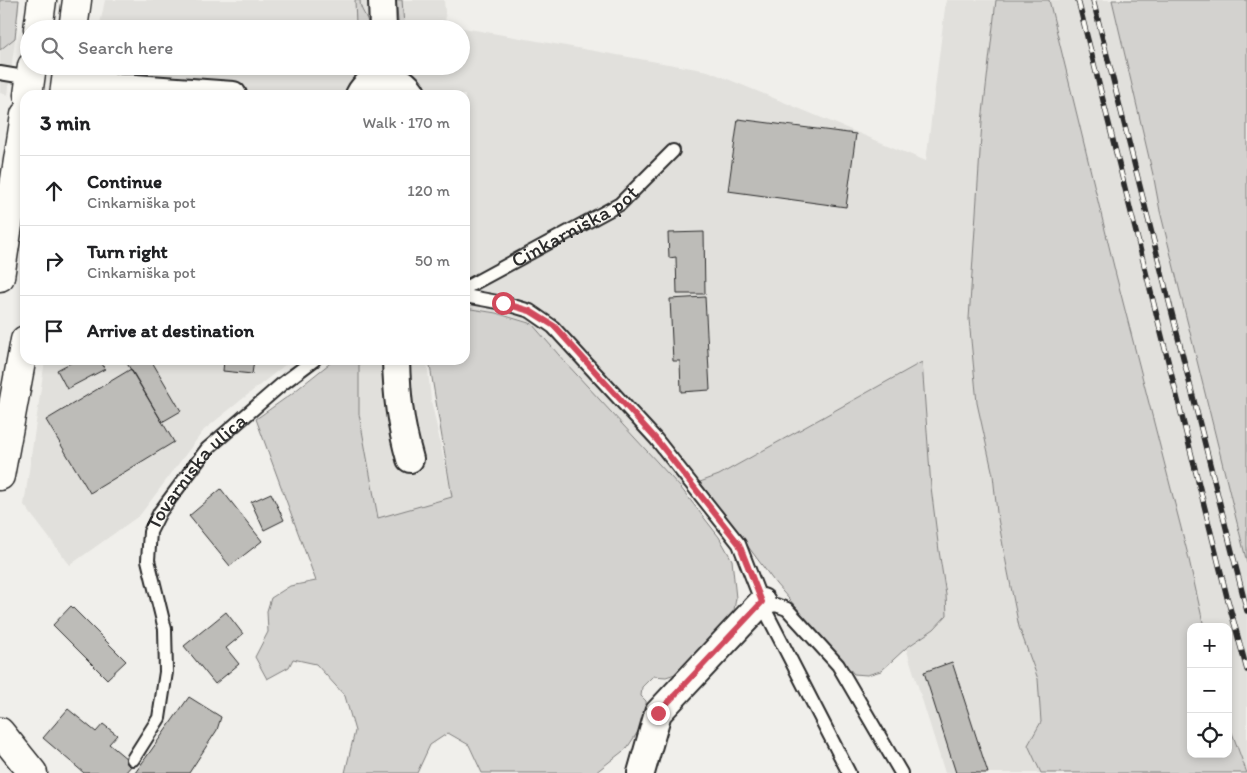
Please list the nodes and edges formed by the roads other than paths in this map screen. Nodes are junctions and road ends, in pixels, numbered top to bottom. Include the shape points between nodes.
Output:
1 (42, 0) edge
2 (77, 0) edge
3 (382, 0) edge
4 (39, 20) edge
5 (74, 20) edge
6 (383, 20) edge
7 (0, 73) edge
8 (380, 75) edge
9 (390, 75) edge
10 (30, 80) edge
11 (66, 81) edge
12 (173, 90) edge
13 (362, 90) edge
14 (410, 90) edge
15 (20, 148) edge
16 (672, 151) dead end
17 (0, 277) edge
18 (470, 285) edge
19 (470, 297) edge
20 (20, 365) edge
21 (307, 365) edge
22 (396, 365) edge
23 (410, 459) dead end
24 (0, 476) edge
25 (763, 605) junction
26 (0, 732) edge
27 (0, 750) edge
28 (132, 759) dead end
29 (23, 773) edge
30 (33, 773) edge
31 (641, 773) edge
32 (849, 773) edge
33 (901, 773) edge

1 - 4 main road
2 - 5 main road
3 - 6 street
7 - 10 lane
8 - 13 street
9 - 14 street
11 - 12 street
15 - 17 main road
16 - 18 lane, Cinkarniška pot via 620,204
19 - 25 lane via 530,311 554,326 656,439 739,544
20 - 24 main road
21 - 28 lane, Tovarniška ulica via 207,449 160,512 150,532 148,560 165,629 166,672 159,718
22 - 23 street via 402,432
25 - 31 street via 658,713
25 - 32 lane
25 - 33 lane via 787,609 838,665
26 - 30 main road
27 - 29 main road

